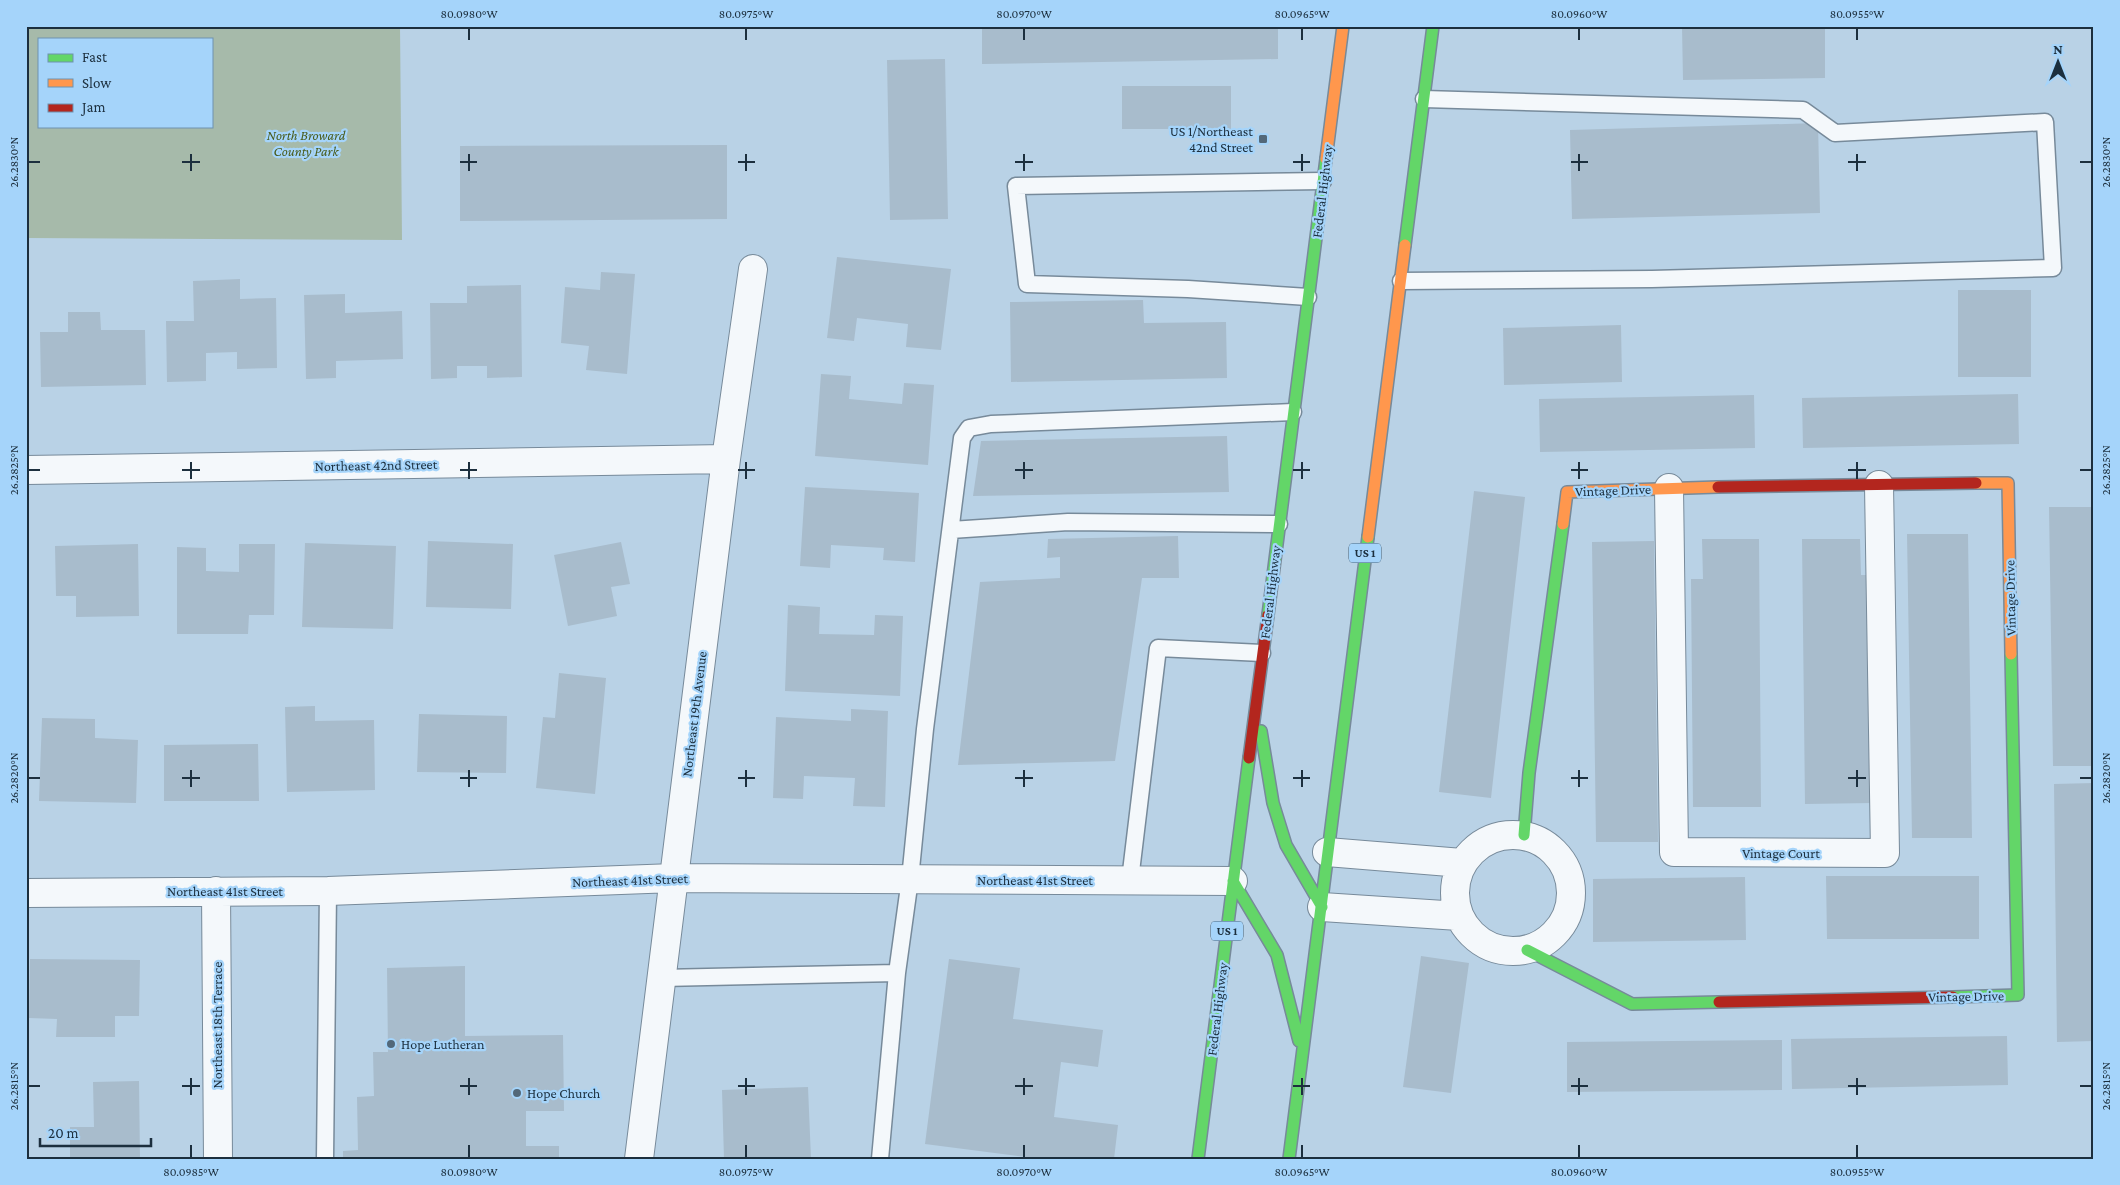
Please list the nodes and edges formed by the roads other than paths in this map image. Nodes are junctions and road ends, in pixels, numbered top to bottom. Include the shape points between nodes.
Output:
1 (1343, 26) edge
2 (1433, 26) edge
3 (1424, 99) junction
4 (1323, 181) junction
5 (753, 269) dead end
6 (1401, 281) junction
7 (1308, 297) junction
8 (1293, 412) junction
9 (726, 459) junction
10 (26, 470) edge
11 (1879, 485) junction
12 (1669, 488) junction
13 (1279, 524) junction
14 (951, 530) junction
15 (1262, 653) junction
16 (1256, 703) junction
17 (1524, 835) junction
18 (1327, 852) junction
19 (1462, 864) junction
20 (674, 878) junction
21 (910, 880) junction
22 (1130, 880) junction
23 (1233, 881) junction
24 (216, 890) junction
25 (328, 890) junction
26 (26, 893) edge
27 (1322, 907) junction
28 (1460, 916) junction
29 (1527, 950) junction
30 (897, 973) junction
31 (662, 978) junction
32 (1303, 1055) junction
33 (218, 1159) edge
34 (325, 1159) edge
35 (639, 1159) edge
36 (880, 1159) edge
37 (1198, 1159) edge
38 (1289, 1159) edge

1 - 4 main road, Federal Highway / US 1
2 - 3 main road, US 1
3 - 6 main road, US 1
3 - 6 lane via 1803,110 1835,133 2045,122 2053,268 1652,279
4 - 7 main road, Federal Highway / US 1
4 - 7 lane via 1016,186 1027,284
5 - 9 street, Northeast 19th Avenue
6 - 18 main road, US 1
7 - 8 main road, Federal Highway / US 1
8 - 13 main road, Federal Highway / US 1
8 - 14 lane via 991,424 969,428 962,438
9 - 10 street, Northeast 42nd Street
9 - 20 street, Northeast 19th Avenue
11 - 12 main road, Vintage Drive
11 - 12 street, Vintage Court via 1886,853 1674,852
11 - 29 main road, Vintage Drive via 2008,483 2018,995 1632,1004
12 - 17 main road, Vintage Drive via 1567,492 1529,774
13 - 14 lane via 1068,522
13 - 15 main road, Federal Highway / US 1
14 - 21 lane via 924,728
15 - 16 main road, Federal Highway / US 1
15 - 22 lane via 1158,648
16 - 23 main road, Federal Highway / US 1
16 - 27 main road via 1273,803 1286,845
17 - 19 street via 1506,834 1488,839
17 - 29 street via 1557,853 1568,870 1572,890 1569,910 1560,928 1546,942
18 - 19 street
18 - 27 main road, US 1
19 - 28 street via 1456,880 1455,898
20 - 21 street, Northeast 41st Street
20 - 25 street, Northeast 41st Street
20 - 31 street, Northeast 19th Avenue
21 - 22 street, Northeast 41st Street
21 - 30 lane
22 - 23 street, Northeast 41st Street
23 - 32 main road via 1277,955
23 - 37 main road, Federal Highway / US 1
24 - 25 street, Northeast 41st Street
24 - 26 street, Northeast 41st Street
24 - 33 street, Northeast 18th Terrace
25 - 34 lane
27 - 28 street
27 - 32 main road, US 1
28 - 29 street via 1480,941 1494,948
30 - 31 lane
30 - 36 lane
31 - 35 street, Northeast 19th Avenue
32 - 38 main road, US 1

